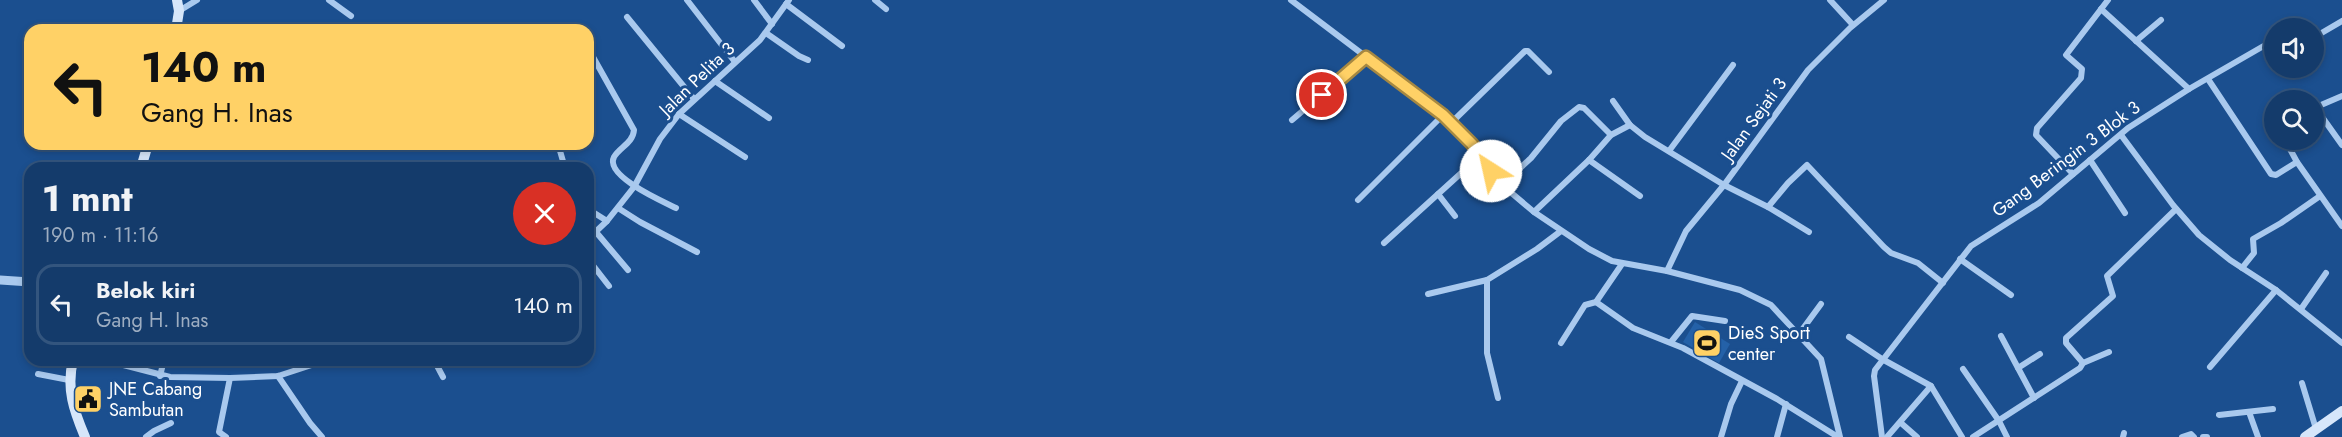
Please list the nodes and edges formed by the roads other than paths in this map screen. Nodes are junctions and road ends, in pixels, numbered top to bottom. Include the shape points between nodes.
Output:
1 (197, 0) edge
2 (329, 0) edge
3 (687, 0) edge
4 (754, 0) edge
5 (875, 0) edge
6 (1291, 0) edge
7 (1830, 0) edge
8 (1884, 0) edge
9 (2108, 0) edge
10 (788, 2) edge
11 (178, 6) edge
12 (886, 9) dead end
13 (2101, 9) junction
14 (351, 16) dead end
15 (627, 17) dead end
16 (2161, 20) dead end
17 (2342, 21) edge
18 (176, 24) edge
19 (772, 24) junction
20 (1853, 26) junction
21 (2324, 32) edge
22 (766, 33) junction
23 (2136, 41) junction
24 (842, 46) dead end
25 (2264, 46) edge
26 (1366, 57) junction
27 (594, 59) edge
28 (808, 60) dead end
29 (735, 62) junction
30 (1733, 65) dead end
31 (1549, 72) dead end
32 (2208, 79) junction
33 (715, 81) junction
34 (2189, 89) junction
35 (2342, 96) edge
36 (694, 99) junction
37 (1613, 101) dead end
38 (2324, 103) edge
39 (679, 114) junction
40 (1443, 115) junction
41 (769, 118) dead end
42 (1293, 120) dead end
43 (2324, 121) edge
44 (1450, 123) junction
45 (1630, 125) junction
46 (1611, 135) junction
47 (2121, 135) junction
48 (2342, 145) edge
49 (2290, 150) edge
50 (1669, 151) junction
51 (1480, 156) junction
52 (745, 158) dead end
53 (1589, 160) junction
54 (2090, 160) junction
55 (2297, 162) junction
56 (2073, 174) junction
57 (1502, 185) junction
58 (1724, 185) junction
59 (634, 186) junction
60 (1438, 194) junction
61 (1640, 196) dead end
62 (2320, 196) junction
63 (1358, 200) dead end
64 (1768, 207) junction
65 (618, 208) junction
66 (676, 208) dead end
67 (2176, 209) junction
68 (594, 212) edge
69 (1534, 212) junction
70 (2125, 213) dead end
71 (1455, 216) dead end
72 (607, 222) junction
73 (2342, 226) edge
74 (1561, 231) junction
75 (596, 232) joint
76 (1809, 232) dead end
77 (1384, 243) dead end
78 (697, 252) dead end
79 (1960, 258) junction
80 (1622, 264) junction
81 (594, 267) edge
82 (2242, 268) junction
83 (628, 270) dead end
84 (1666, 271) junction
85 (2326, 273) dead end
86 (0, 280) edge
87 (1487, 280) junction
88 (24, 282) edge
89 (1942, 283) junction
90 (609, 286) dead end
91 (2276, 290) junction
92 (1428, 294) dead end
93 (2011, 295) dead end
94 (1596, 302) junction
95 (1821, 304) dead end
96 (2301, 309) junction
97 (1725, 321) dead end
98 (1799, 334) junction
99 (2001, 336) dead end
100 (1849, 337) dead end
101 (1671, 342) junction
102 (2342, 343) edge
103 (1561, 344) dead end
104 (2109, 352) dead end
105 (2040, 354) dead end
106 (1882, 359) junction
107 (2083, 363) junction
108 (72, 366) edge
109 (125, 366) edge
110 (162, 366) edge
111 (307, 366) edge
112 (437, 366) edge
113 (2210, 367) dead end
114 (2018, 368) junction
115 (1964, 369) dead end
116 (39, 374) dead end
117 (160, 376) junction
118 (278, 376) junction
119 (443, 377) dead end
120 (230, 378) junction
121 (69, 380) junction
122 (1742, 381) junction
123 (2302, 383) dead end
124 (1931, 387) junction
125 (1497, 398) dead end
126 (2034, 398) junction
127 (1786, 404) junction
128 (2273, 409) dead end
129 (2342, 411) edge
130 (2249, 412) junction
131 (2219, 416) dead end
132 (1999, 421) junction
133 (171, 423) dead end
134 (1901, 423) junction
135 (2316, 429) junction
136 (85, 437) edge
137 (146, 437) edge
138 (226, 437) edge
139 (322, 437) edge
140 (1721, 437) edge
141 (1777, 437) edge
142 (1839, 437) edge
143 (1885, 437) edge
144 (1917, 437) edge
145 (1962, 437) edge
146 (1973, 437) edge
147 (2007, 437) edge
148 (2182, 437) edge
149 (2194, 437) edge
150 (2258, 437) edge
151 (2305, 437) edge

1 - 11 street
2 - 14 street
3 - 29 street
4 - 19 street
5 - 12 street
6 - 26 street
7 - 20 street
8 - 20 street, Jalan Sejati 3
9 - 13 street
10 - 19 street, Jalan Pelita 3
10 - 24 street
11 - 18 main road
13 - 23 street
13 - 56 street via 2066,55 2082,69 2081,78 2037,128 2036,135
15 - 36 street
16 - 23 street
17 - 21 street
19 - 22 street, Jalan Pelita 3
20 - 58 street, Jalan Sejati 3 via 1808,70
22 - 28 street
22 - 29 street, Jalan Pelita 3
23 - 34 street
25 - 32 street, Gang Beringin 3 Blok 3
26 - 40 street
26 - 42 street
27 - 59 street via 634,130 613,163
29 - 33 street, Jalan Pelita 3
30 - 50 street
31 - 44 street via 1525,51
32 - 34 street, Gang Beringin 3 Blok 3
32 - 55 street via 2271,174 2276,175
33 - 36 street, Jalan Pelita 3
33 - 41 street
34 - 47 street, Gang Beringin 3 Blok 3
35 - 38 street
36 - 39 street, Jalan Pelita 3
37 - 45 street
39 - 52 street
39 - 59 street, Jalan Pelita 3
40 - 44 street
40 - 63 street
43 - 48 street
44 - 51 street
45 - 46 street
45 - 50 street
46 - 53 street
46 - 57 street via 1579,107
47 - 54 street, Gang Beringin 3 Blok 3
47 - 67 street
49 - 55 street
50 - 58 street
51 - 57 street
51 - 60 street
53 - 61 street
53 - 69 street
54 - 56 street, Gang Beringin 3 Blok 3
54 - 70 street
55 - 62 street
56 - 79 street, Gang Beringin 3 Blok 3 via 2039,203 1971,246
57 - 69 street
58 - 64 street
58 - 84 street, Jalan Sejati 3 via 1686,231
59 - 65 street, Jalan Pelita 3
59 - 66 street
60 - 71 street
60 - 77 street
62 - 73 street
62 - 82 street via 2253,239 2254,253
64 - 76 street
64 - 89 street via 1807,165 1891,254 1918,263
65 - 72 street, Jalan Pelita 3
65 - 78 street
67 - 82 street via 2199,236
67 - 107 street via 2107,276 2113,296 2066,338
68 - 72 street
69 - 74 street
72 - 75 street, Jalan Pelita 3
74 - 80 street via 1599,256
74 - 87 street
75 - 83 street
79 - 89 street, Gang Beringin 3 Blok 3
79 - 93 street
80 - 84 street
80 - 94 street
81 - 90 street
82 - 91 street
84 - 98 street via 1751,294 1771,305
85 - 96 street
86 - 88 street
87 - 92 street
87 - 125 street via 1487,353
89 - 106 street, Gang Beringin 3 Blok 3
91 - 96 street
91 - 113 street
94 - 101 street via 1633,328
94 - 103 street via 1585,305
95 - 98 street
96 - 102 street
97 - 101 street via 1692,316
98 - 142 street via 1821,358
99 - 114 street
100 - 106 street
101 - 122 street
104 - 107 street
105 - 114 street
106 - 124 street
106 - 143 street via 1874,376
107 - 126 street
108 - 121 main road
109 - 117 street
110 - 117 street
111 - 118 street
112 - 119 street
114 - 126 street
115 - 132 street
116 - 121 street
117 - 120 street
118 - 120 street
118 - 139 street
120 - 138 street via 219,432
121 - 136 main road via 70,396
122 - 127 street
122 - 140 street
123 - 135 street
124 - 134 street
124 - 145 street
126 - 132 street
127 - 141 street
127 - 142 street
128 - 130 street
129 - 135 main road
130 - 131 street
130 - 150 street
132 - 146 street
132 - 147 street
133 - 137 street
134 - 143 street
134 - 144 street
135 - 151 main road
148 - 149 street

